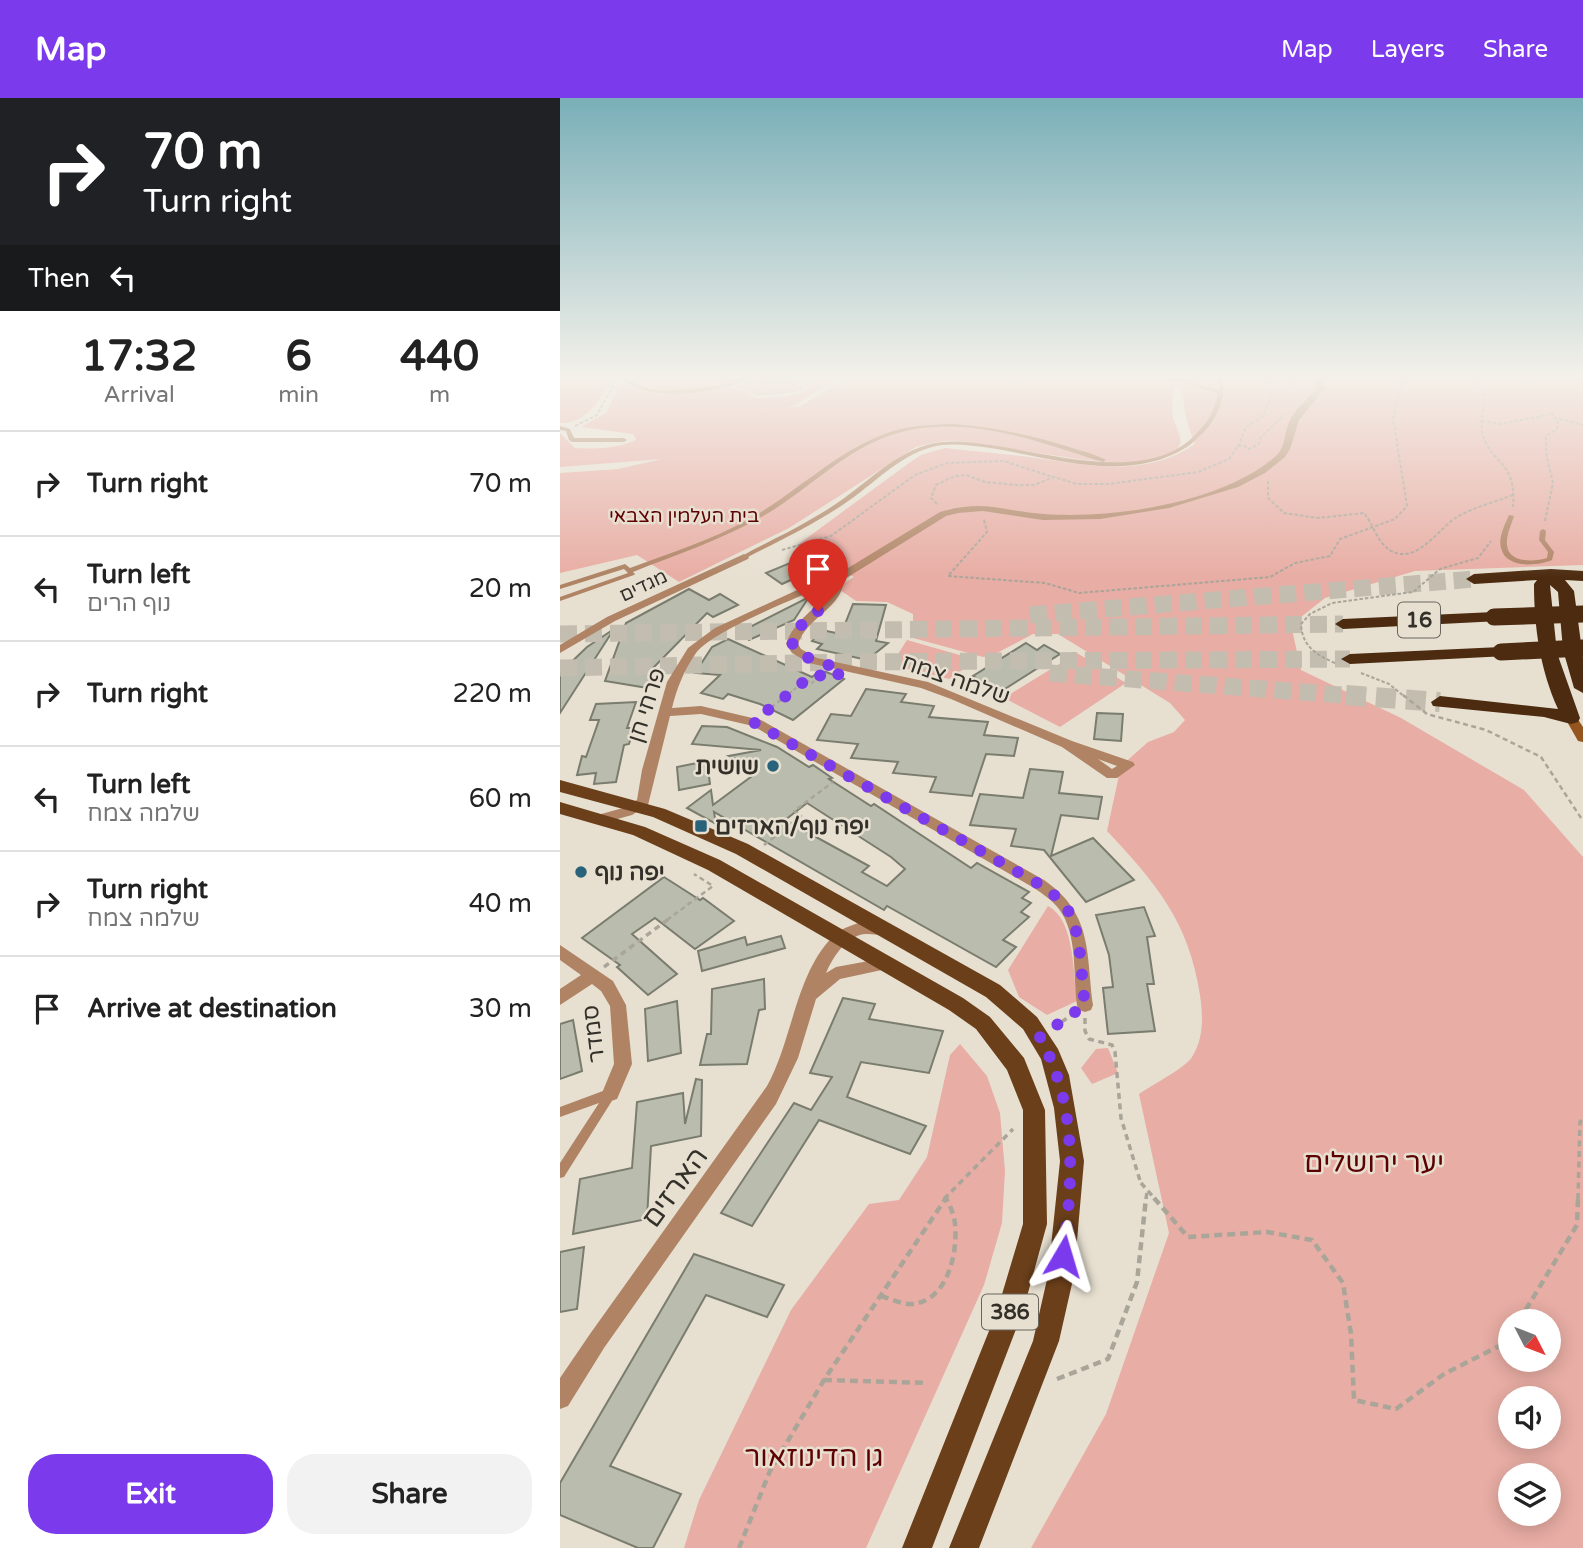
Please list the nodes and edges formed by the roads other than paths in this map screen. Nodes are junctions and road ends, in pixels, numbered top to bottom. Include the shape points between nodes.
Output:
1 (869, 443) edge
2 (1051, 443) edge
3 (1190, 443) edge
4 (1287, 443) edge
5 (1114, 464) junction
6 (1511, 516) road end
7 (1543, 531) road end
8 (744, 557) joint
9 (629, 571) junction
10 (1551, 575) junction
11 (1583, 576) edge
12 (1474, 579) tunnel mouth
13 (834, 581) junction
14 (560, 587) edge
15 (560, 599) edge
16 (1583, 614) edge
17 (1343, 624) tunnel mouth
18 (1583, 648) edge
19 (560, 650) edge
20 (1350, 659) tunnel mouth
21 (1583, 688) edge
22 (1440, 702) tunnel mouth
23 (665, 712) junction
24 (1571, 718) junction
25 (1583, 738) edge
26 (1067, 744) dead end
27 (560, 786) edge
28 (560, 807) edge
29 (639, 807) junction
30 (599, 818) junction
31 (883, 929) junction
32 (840, 938) junction
33 (560, 951) edge
34 (885, 964) junction
35 (593, 975) junction
36 (810, 996) junction
37 (560, 998) edge
38 (1085, 1005) road end
39 (611, 1093) junction
40 (560, 1112) edge
41 (560, 1173) edge
42 (560, 1398) edge
43 (917, 1548) edge
44 (964, 1548) edge

1 - 9 lane via 740,527
2 - 5 lane
3 - 5 lane via 1165,458
4 - 13 street, פרחי חן via 1285,453 1257,474 1150,511 1041,517 998,507 957,509
5 - 8 lane via 970,444 933,445 912,451 840,505
6 - 7 lane via 1503,546 1516,559 1536,563 1550,559
8 - 19 street, מגדים via 611,619
9 - 14 lane via 625,566
9 - 15 lane via 632,574
10 - 11 highway
10 - 12 highway
10 - 21 highway via 1566,590
10 - 24 highway via 1542,584 1547,647
13 - 23 street, פרחי חן via 812,587 703,640 673,682
13 - 26 street, שלמה צמח via 836,593 799,627 792,643 803,656 843,670 924,685
16 - 17 highway, 16, bridge
18 - 20 highway, 16, bridge
22 - 24 highway via 1544,711
23 - 29 street, פרחי חן
23 - 38 street via 701,710 753,722 1039,884 1059,898 1075,925
24 - 25 main road
27 - 29 main road, 386
28 - 30 main road, 386
29 - 30 street
29 - 31 main road, 386 via 752,855
30 - 32 main road, 386 via 714,865
31 - 32 street via 862,927
31 - 44 main road, 386 via 993,991 1030,1023 1058,1075 1072,1161 1061,1275 1045,1341
32 - 34 main road, 386
32 - 36 street, הארזים via 823,960
33 - 35 street, סמדר
34 - 36 street, הארזים via 836,973
34 - 43 main road, 386 via 984,1023 1016,1065 1034,1110 1035,1224 1010,1311
35 - 37 street
35 - 39 street, סמדר via 607,986 618,1005 623,1065
36 - 42 street, הארזים via 780,1081
39 - 40 lane, סמדר
39 - 41 lane, סמדר

